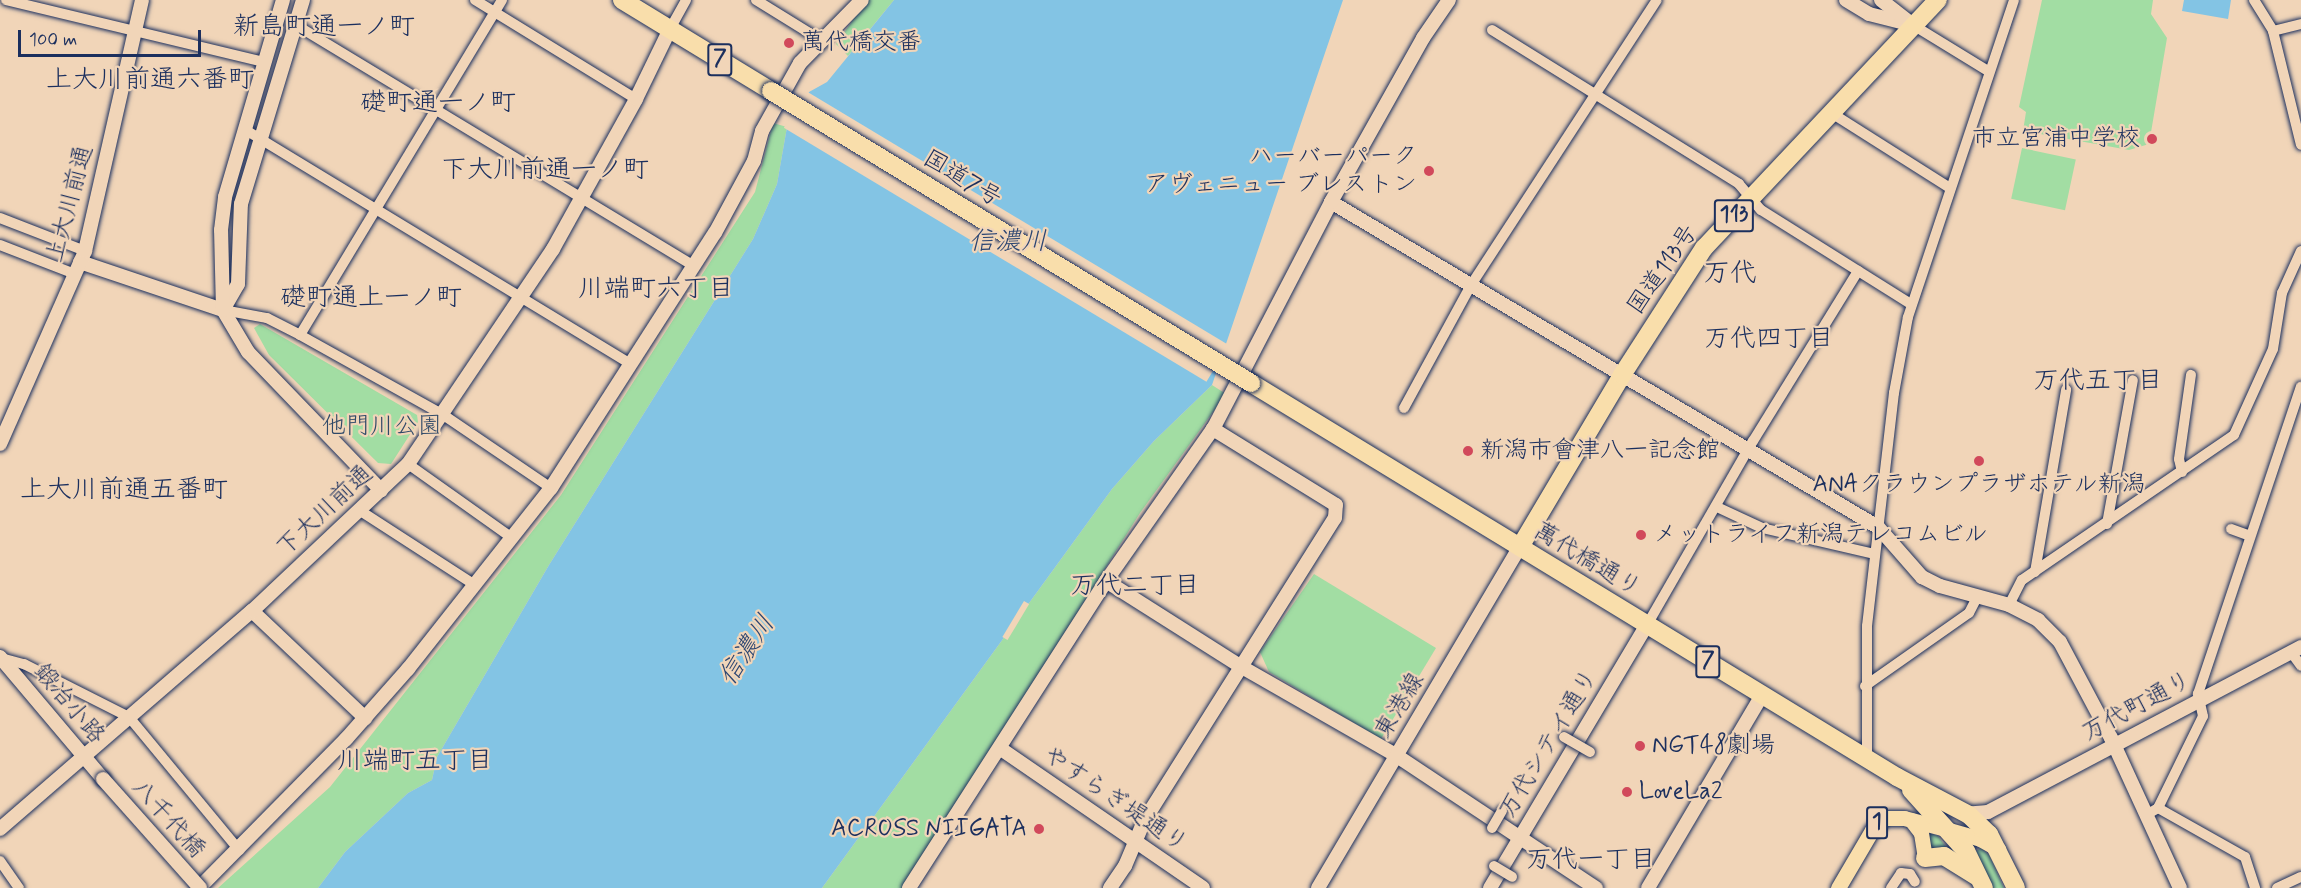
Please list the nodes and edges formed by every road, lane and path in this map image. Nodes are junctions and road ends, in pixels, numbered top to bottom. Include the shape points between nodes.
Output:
1 (6, 0) edge
2 (142, 0) edge
3 (283, 0) edge
4 (303, 0) edge
5 (475, 0) edge
6 (502, 0) edge
7 (622, 0) edge
8 (687, 0) edge
9 (756, 0) edge
10 (861, 0) edge
11 (1438, 0) edge
12 (1449, 0) edge
13 (1657, 0) edge
14 (1846, 0) edge
15 (1881, 0) edge
16 (1938, 0) edge
17 (2014, 0) edge
18 (2254, 0) edge
19 (495, 12) junction
20 (2301, 24) edge
21 (296, 25) junction
22 (1913, 25) junction
23 (670, 29) junction
24 (1492, 30) dead end
25 (2273, 31) junction
26 (134, 32) junction
27 (1423, 38) junction
28 (822, 41) junction
29 (264, 62) junction
30 (1988, 71) junction
31 (1597, 96) junction
32 (636, 99) junction
33 (436, 110) junction
34 (1833, 114) junction
35 (244, 129) junction
36 (261, 136) junction
37 (2301, 145) edge
38 (1950, 188) junction
39 (1751, 197) junction
40 (583, 198) junction
41 (1330, 202) junction
42 (376, 207) junction
43 (0, 218) edge
44 (0, 245) edge
45 (2301, 251) edge
46 (80, 262) junction
47 (694, 266) junction
48 (1858, 271) junction
49 (1471, 285) junction
50 (522, 297) junction
51 (1911, 304) junction
52 (223, 310) junction
53 (300, 335) junction
54 (631, 364) junction
55 (1622, 375) junction
56 (2191, 375) dead end
57 (2133, 380) dead end
58 (1251, 383) joint
59 (2301, 387) edge
60 (2066, 390) dead end
61 (1404, 408) dead end
62 (442, 414) junction
63 (2290, 421) junction
64 (2301, 425) edge
65 (1212, 429) junction
66 (0, 444) edge
67 (1749, 450) junction
68 (408, 464) junction
69 (2182, 472) junction
70 (551, 488) junction
71 (381, 490) junction
72 (1717, 507) junction
73 (359, 510) junction
74 (2107, 525) junction
75 (1878, 527) junction
76 (2231, 529) dead end
77 (2250, 536) junction
78 (512, 538) junction
79 (1520, 547) junction
80 (1875, 554) junction
81 (2035, 572) junction
82 (1106, 581) junction
83 (475, 585) junction
84 (1977, 597) junction
85 (2009, 605) junction
86 (252, 611) junction
87 (1647, 625) junction
88 (2296, 650) edge
89 (1, 657) edge
90 (1240, 666) junction
91 (2301, 666) edge
92 (1865, 686) junction
93 (1762, 695) junction
94 (2199, 699) junction
95 (129, 717) junction
96 (365, 718) junction
97 (1564, 737) dead end
98 (2114, 745) junction
99 (1001, 749) junction
100 (1590, 752) dead end
101 (1397, 756) junction
102 (85, 757) junction
103 (1867, 758) junction
104 (1897, 777) junction
105 (103, 779) joint
106 (1921, 799) junction
107 (1950, 803) junction
108 (1995, 809) junction
109 (1502, 811) dead end
110 (2152, 811) junction
111 (1969, 815) junction
112 (1911, 820) junction
113 (1492, 828) dead end
114 (0, 830) edge
115 (1949, 830) junction
116 (1518, 838) junction
117 (1135, 841) junction
118 (239, 850) junction
119 (1999, 850) junction
120 (1925, 858) junction
121 (0, 861) edge
122 (1494, 867) dead end
123 (1512, 877) dead end
124 (2301, 877) edge
125 (1982, 883) edge
126 (1913, 885) edge
127 (19, 888) edge
128 (199, 888) edge
129 (909, 888) edge
130 (1110, 888) edge
131 (1203, 888) edge
132 (1318, 888) edge
133 (1490, 888) edge
134 (1596, 888) edge
135 (1648, 888) edge
136 (1838, 888) edge
137 (1891, 888) edge
138 (2016, 888) edge
139 (2180, 888) edge
140 (2255, 888) edge
141 (2277, 888) edge

1 - 26 street
2 - 26 street, 上大川前通
3 - 29 street
4 - 21 street
5 - 19 street
6 - 19 street
7 - 23 highway, 7
8 - 23 street, 下大川前通
9 - 28 street
10 - 28 street
11 - 27 street
12 - 27 street
13 - 31 street
14 - 22 street via 1869,14
15 - 22 street
16 - 22 highway, 国道113号 / 113
17 - 30 street
18 - 25 street
19 - 32 street
19 - 33 street
20 - 25 street
21 - 33 street
21 - 36 street
22 - 30 street
22 - 34 highway, 国道113号 / 113
23 - 32 street, 下大川前通
23 - 58 highway, 国道7号 / 7, bridge
24 - 31 street
25 - 37 street
26 - 29 street
26 - 46 street, 上大川前通
27 - 41 street
28 - 47 street via 795,73 762,131 754,160
29 - 35 street
30 - 38 street
31 - 39 street via 1739,183
31 - 49 street
32 - 40 street, 下大川前通
33 - 40 street
33 - 42 street
34 - 38 street
34 - 39 highway, 国道113号 / 113
35 - 36 street
35 - 52 street via 225,197 221,230
36 - 42 street
36 - 52 street via 241,204 238,284
38 - 51 street
39 - 48 street via 1761,210
39 - 55 highway, 国道113号 / 113 via 1704,248
40 - 47 street
40 - 50 street, 下大川前通
41 - 49 street
41 - 65 street
42 - 50 street
42 - 53 street
43 - 46 street
44 - 46 street
45 - 69 street via 2282,293 2273,349 2238,428 2234,435
46 - 52 street
46 - 66 street, 上大川前通
47 - 54 street
48 - 51 street
48 - 67 street
49 - 55 street
49 - 61 street
50 - 54 street
50 - 62 street, 下大川前通
51 - 75 street via 1894,393
52 - 53 street via 267,318
52 - 71 street via 248,352
53 - 62 street
54 - 70 street
55 - 67 street
55 - 79 highway, 国道113号 / 113
56 - 69 street via 2179,459
57 - 74 street
58 - 79 highway, 萬代橋通り / 7
59 - 63 street
60 - 81 street
62 - 68 street, 下大川前通
62 - 70 street
63 - 64 street
63 - 77 street
65 - 82 street
65 - 90 street via 1336,505 1335,518
67 - 72 street
67 - 75 street
68 - 71 street, 下大川前通
68 - 78 street
69 - 74 street
70 - 78 street
71 - 73 street, 下大川前通
72 - 80 street via 1762,528
72 - 87 street
73 - 83 street
73 - 86 street, 下大川前通
74 - 81 street
75 - 80 street
75 - 84 street via 1922,577
76 - 77 street
77 - 94 street
78 - 83 street
79 - 87 highway, 萬代橋通り / 7
79 - 101 street, 東港線
80 - 92 street
81 - 85 street via 2022,580
82 - 90 street
82 - 99 street
83 - 96 street
84 - 85 street
84 - 92 street via 1969,613
85 - 98 street via 2037,620 2060,642
86 - 95 street, 下大川前通
86 - 96 street
87 - 93 highway, 萬代橋通り / 7
87 - 116 street, 万代シテイ通り
88 - 91 street
88 - 94 street, 万代町通り
89 - 95 street via 24,664
89 - 102 street, 鍛冶小路
90 - 101 street
90 - 117 street
92 - 103 street
93 - 103 highway, 萬代橋通り / 7
93 - 135 street
94 - 98 street, 万代町通り
94 - 110 street via 2203,716
95 - 102 street, 下大川前通
95 - 118 street
96 - 118 street
97 - 100 street, bridge
98 - 108 street, 万代町通り
98 - 110 street
99 - 117 street, やすらぎ堤通り
99 - 129 street
101 - 116 street
101 - 132 street, 東港線
102 - 105 street, 鍛冶小路
102 - 114 street, 下大川前通
103 - 104 highway, 萬代橋通り / 7
104 - 106 highway, 萬代橋通り / 7
104 - 107 highway, 萬代橋通り / 7
105 - 128 street, 八千代橋, bridge
106 - 111 street via 1938,809
106 - 115 highway, 萬代橋通り / 7
107 - 108 street
107 - 111 highway, 萬代橋通り / 7
108 - 111 street, 万代町通り
108 - 119 street via 1994,830
109 - 113 street, bridge
110 - 139 street
110 - 140 street via 2245,857
111 - 119 highway, 7
112 - 115 main road, 1
112 - 120 main road via 1921,833
112 - 136 main road, 1 via 1880,820
115 - 119 main road, 1 via 1980,839
115 - 125 highway, 7
116 - 133 street, 万代シテイ通り
116 - 134 street
117 - 130 street
117 - 131 street, やすらぎ堤通り
118 - 128 street
119 - 138 highway, 7
120 - 125 highway via 1951,859
120 - 126 street
121 - 127 street
122 - 123 street, bridge
124 - 141 street
126 - 137 street via 1910,874 1900,873

